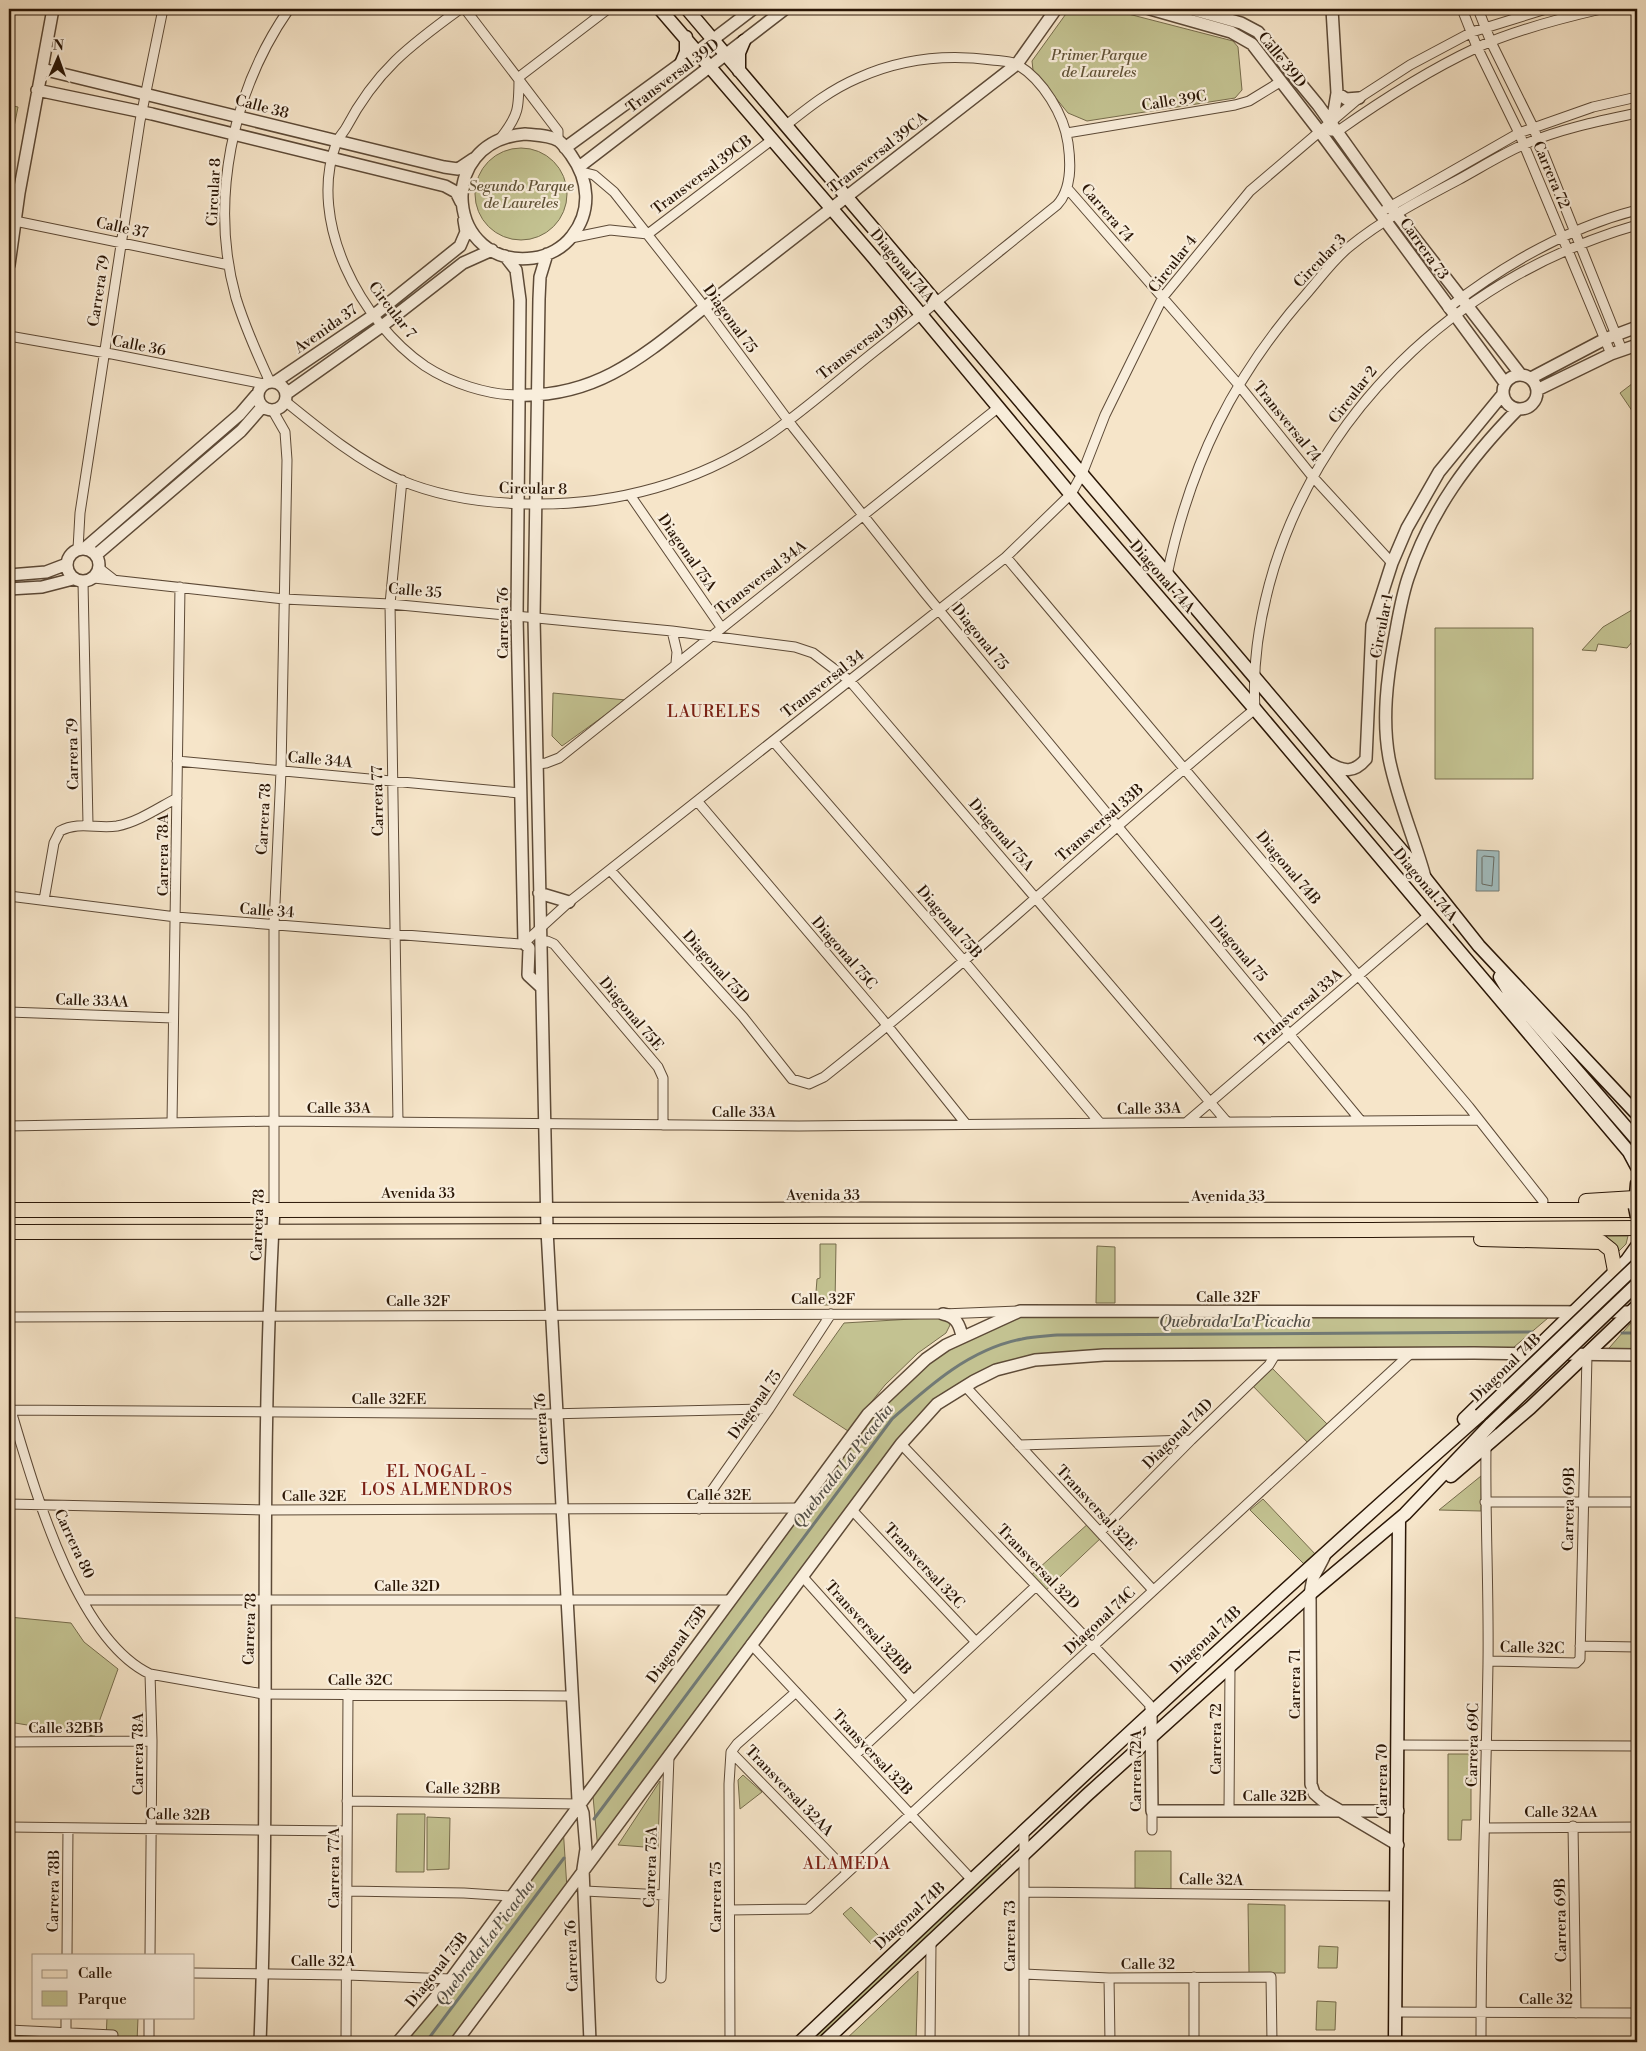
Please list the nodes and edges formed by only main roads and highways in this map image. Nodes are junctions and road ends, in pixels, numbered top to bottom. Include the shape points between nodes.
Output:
1 (660, 9) edge
2 (687, 9) edge
3 (686, 37) junction
4 (744, 41) road end
5 (681, 64) road end
6 (739, 71) junction
7 (1479, 946) junction
8 (1636, 1112) edge
9 (1637, 1140) edge
10 (1637, 1167) edge
11 (1636, 1203) edge
12 (9, 1210) edge
13 (1391, 1211) junction
14 (1637, 1228) edge
15 (1370, 1230) junction
16 (9, 1232) edge
17 (1637, 1246) edge
18 (1637, 1265) edge
19 (1615, 1271) junction
20 (1637, 1284) edge
21 (1635, 1310) edge
22 (1548, 1336) junction
23 (1563, 1354) road end
24 (1503, 1380) junction
25 (1530, 1408) junction
26 (1402, 1516) junction
27 (1360, 1521) junction
28 (827, 2041) edge
29 (800, 2042) edge
30 (1395, 2042) edge

1 - 3 main road, Diagonal 74A
2 - 6 main road, Diagonal 74A
3 - 5 main road via 686,52
3 - 10 main road, Diagonal 74A via 1629,1152
4 - 6 main road via 739,54
6 - 7 main road, Diagonal 74A via 1425,878
7 - 8 main road, Diagonal 74A
7 - 9 main road via 1509,992
11 - 13 main road, Avenida 33
11 - 13 main road via 1543,1201 1454,1204
12 - 13 main road, Avenida 33
14 - 15 main road
15 - 16 main road
15 - 19 main road via 1446,1238 1601,1242 1611,1250
17 - 19 main road
18 - 27 main road, Diagonal 74B, bridge via 1480,1415
19 - 22 main road
20 - 26 main road, Diagonal 74B, bridge via 1491,1424
21 - 25 main road
22 - 23 main road via 1556,1350
22 - 24 main road
24 - 25 main road via 1521,1389
24 - 27 main road
25 - 26 main road
26 - 28 main road, Diagonal 74B via 1310,1594 1151,1738
26 - 30 main road, Carrera 70
27 - 29 main road, Diagonal 74B via 1024,1830

